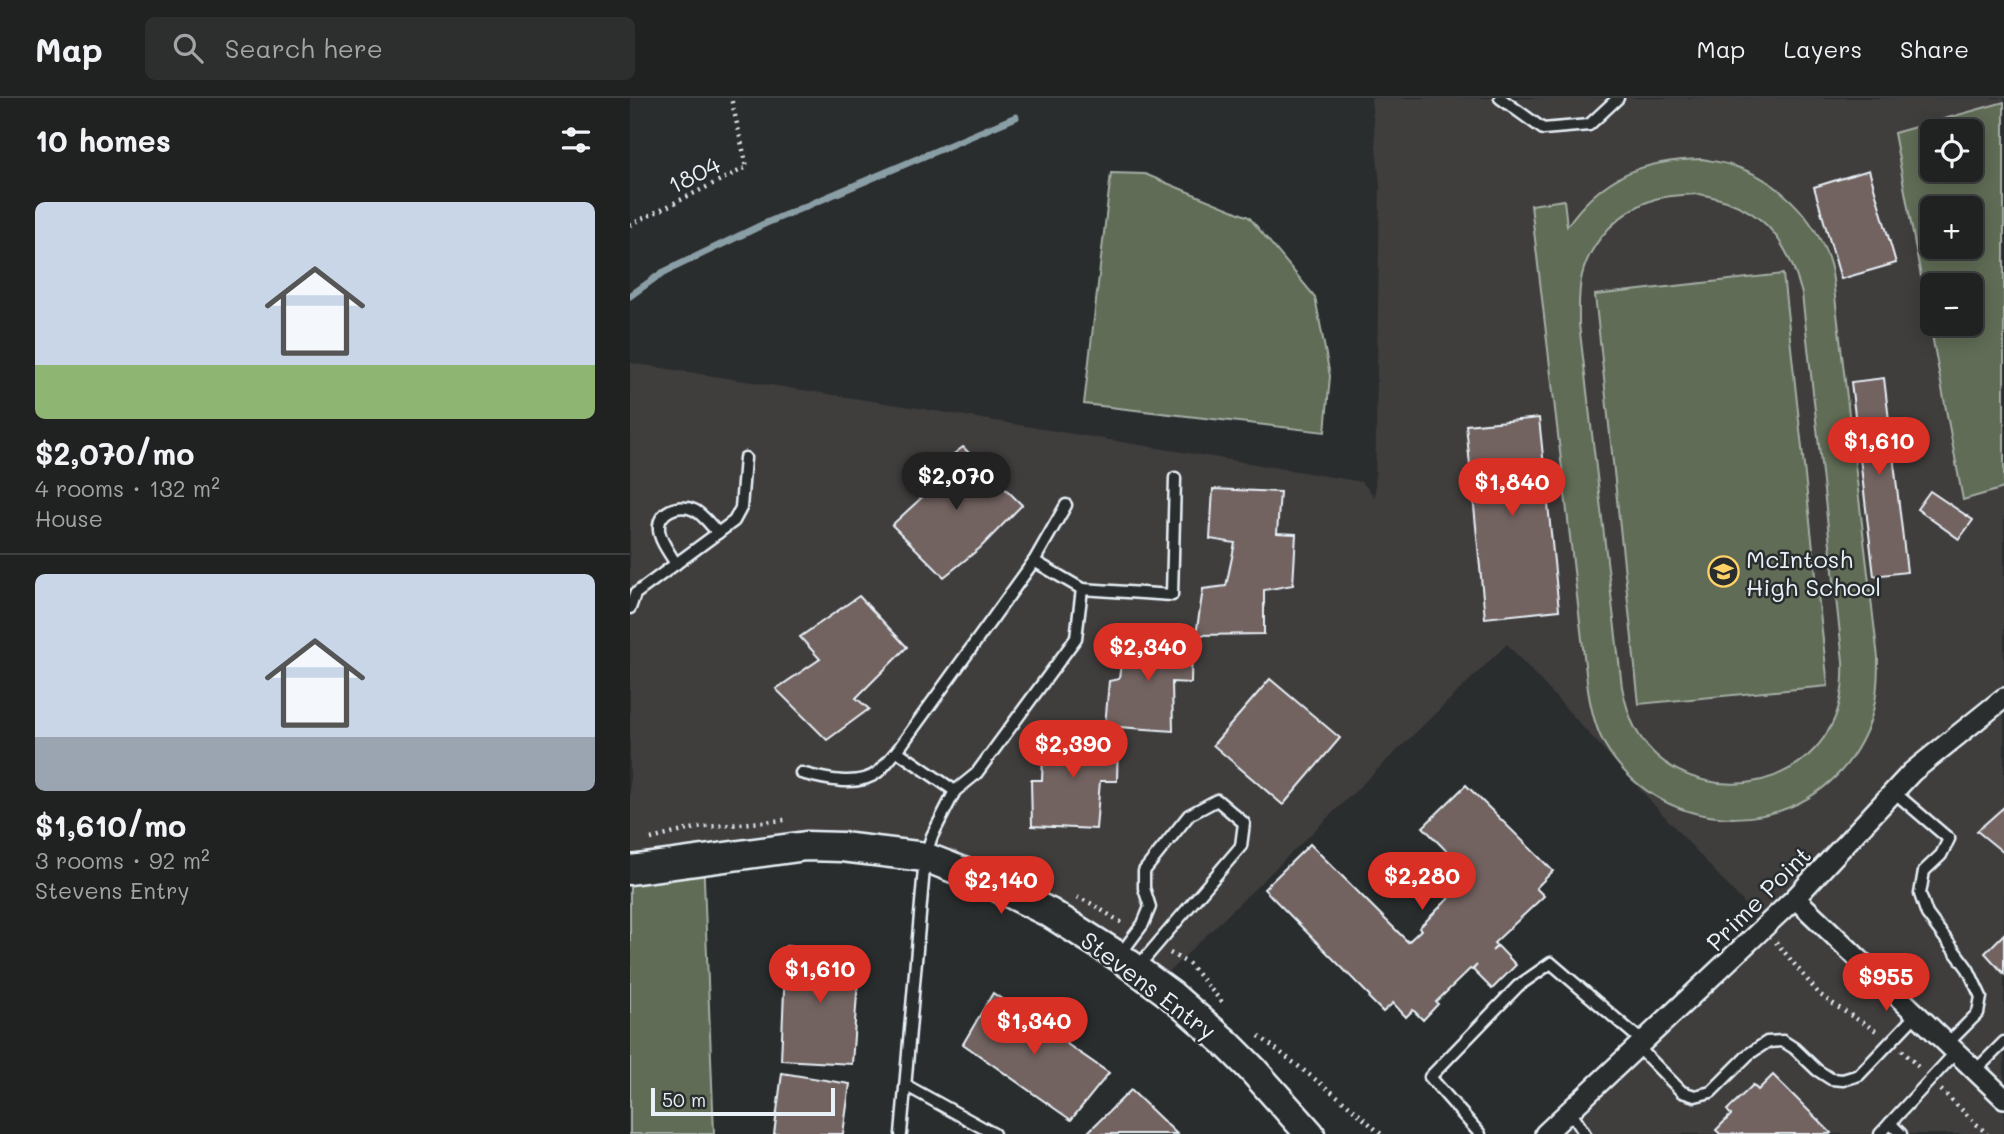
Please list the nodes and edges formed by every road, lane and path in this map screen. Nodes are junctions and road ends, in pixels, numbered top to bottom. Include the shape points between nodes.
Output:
1 (731, 98) edge
2 (1500, 98) edge
3 (1618, 98) edge
4 (630, 225) edge
5 (746, 458) dead end
6 (1175, 478) dead end
7 (1066, 505) dead end
8 (718, 533) junction
9 (1034, 561) junction
10 (676, 564) junction
11 (1082, 589) junction
12 (630, 608) edge
13 (2004, 698) edge
14 (898, 751) junction
15 (801, 773) dead end
16 (955, 791) junction
17 (1894, 792) junction
18 (925, 857) junction
19 (630, 870) edge
20 (1796, 898) junction
21 (1765, 927) junction
22 (1127, 962) junction
23 (1916, 1014) junction
24 (1892, 1040) junction
25 (2004, 1042) edge
26 (1641, 1044) junction
27 (1951, 1048) junction
28 (1975, 1071) junction
29 (1930, 1080) junction
30 (907, 1086) junction
31 (2004, 1098) edge
32 (1570, 1111) junction
33 (1890, 1123) junction
34 (901, 1134) edge
35 (994, 1134) edge
36 (1310, 1134) edge
37 (1479, 1134) edge
38 (1545, 1134) edge
39 (1585, 1134) edge
40 (1880, 1134) edge
41 (1901, 1134) edge
42 (1987, 1134) edge

1 - 4 path, 1804 via 747,167
2 - 3 lane via 1542,129 1588,125
5 - 8 lane via 741,508 734,521
6 - 11 lane via 1172,595
7 - 9 lane
8 - 10 lane
8 - 10 lane via 695,510 663,513 659,532
9 - 11 lane
9 - 14 lane
10 - 12 lane via 635,594
11 - 16 lane via 1076,638 976,774
13 - 17 street, Prime Point via 1912,772
14 - 15 lane via 877,773 864,779 831,781
14 - 16 lane
16 - 18 lane
17 - 20 street, Prime Point
17 - 27 lane via 1949,839 1941,855 1924,871 1920,894 1927,914 1968,969 1981,997 1978,1013
18 - 19 street, Stevens Entry via 806,846
18 - 22 street, Stevens Entry via 1049,913
18 - 30 lane
20 - 21 street, Prime Point
20 - 23 street
21 - 24 path via 1819,994
21 - 26 street, Prime Point
22 - 22 lane via 1241,846 1244,823 1217,800 1189,815 1144,871 1150,907
22 - 36 street, Stevens Entry via 1226,1043
23 - 24 lane
23 - 27 street
24 - 26 lane via 1859,1074 1843,1080 1817,1070 1783,1041 1766,1042 1711,1092 1695,1097 1682,1092
24 - 29 path
25 - 28 lane
26 - 32 street, Prime Point
26 - 37 lane via 1551,963 1518,986 1430,1077
27 - 28 street
27 - 29 lane
28 - 31 street
29 - 33 lane
29 - 42 path
30 - 34 lane
30 - 35 lane
32 - 38 street, Prime Point
32 - 39 lane
33 - 40 lane
33 - 41 lane

